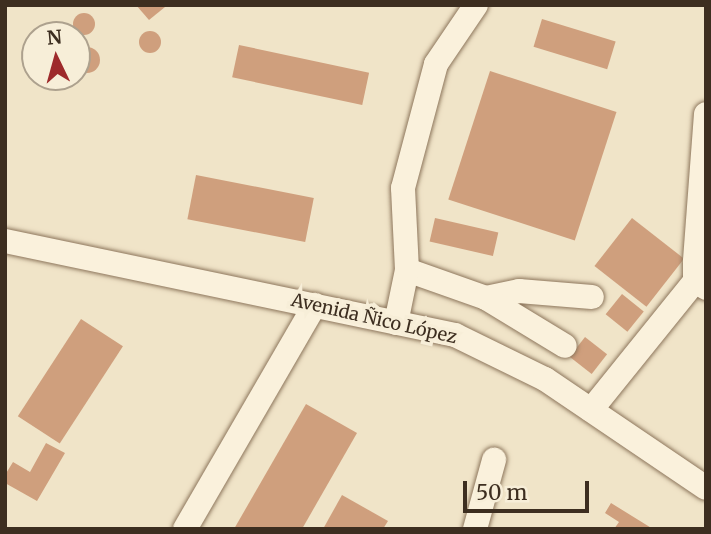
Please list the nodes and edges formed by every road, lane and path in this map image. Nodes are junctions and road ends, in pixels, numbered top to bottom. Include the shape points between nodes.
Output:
1 (476, 5) edge
2 (706, 114) edge
3 (5, 241) edge
4 (407, 270) junction
5 (700, 284) edge
6 (592, 297) dead end
7 (486, 298) junction
8 (315, 305) junction
9 (396, 323) junction
10 (565, 346) dead end
11 (592, 410) junction
12 (494, 460) dead end
13 (706, 488) edge
14 (185, 529) edge
15 (475, 529) edge

1 - 4 street via 436,64 402,187
2 - 5 street
3 - 8 street, Avenida Ñico López
4 - 7 street
4 - 9 street
5 - 11 street
6 - 7 street via 519,291
7 - 10 street
8 - 9 street, Avenida Ñico López
8 - 14 street
9 - 11 street, Avenida Ñico López via 455,335 545,379
11 - 13 street, Avenida Ñico López
12 - 15 street

